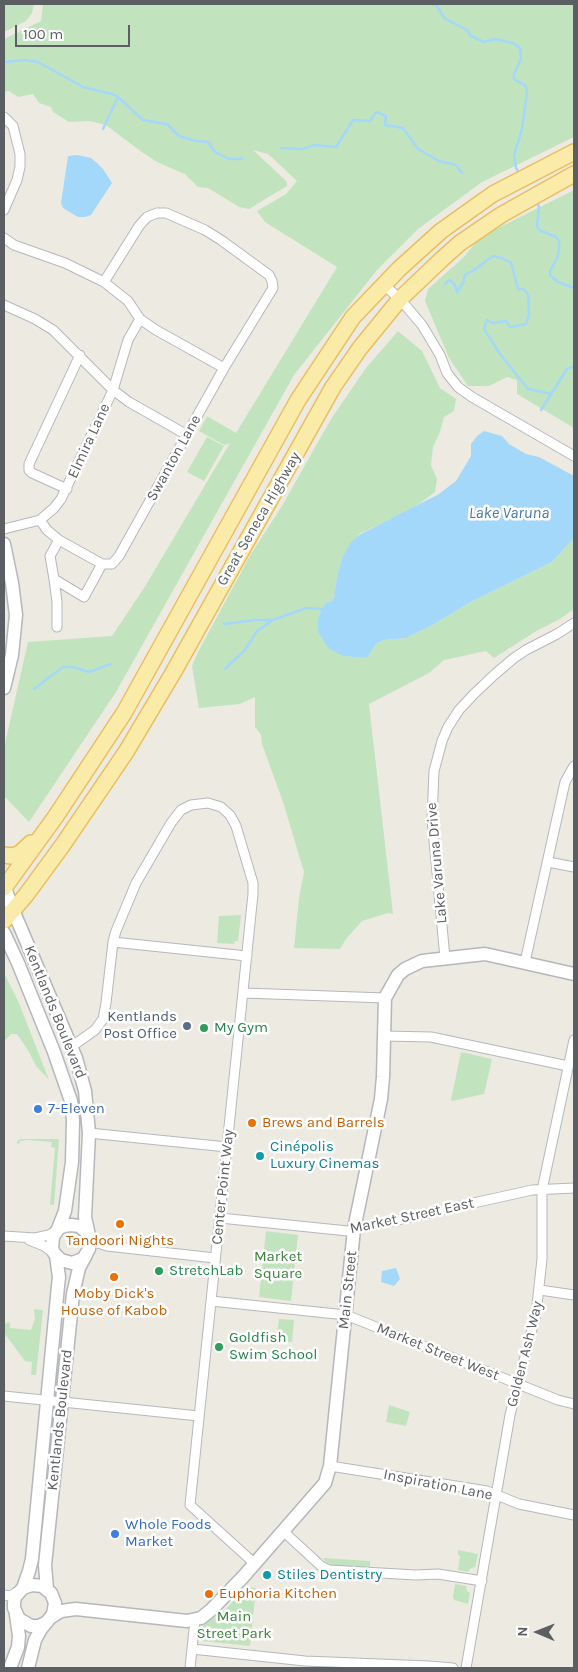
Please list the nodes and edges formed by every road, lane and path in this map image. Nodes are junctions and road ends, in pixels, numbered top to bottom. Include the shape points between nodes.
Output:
1 (4, 117) edge
2 (572, 153) edge
3 (573, 174) edge
4 (4, 210) edge
5 (4, 238) edge
6 (104, 282) junction
7 (384, 285) junction
8 (400, 299) junction
9 (4, 305) edge
10 (140, 319) junction
11 (80, 355) junction
12 (224, 368) junction
13 (113, 390) junction
14 (186, 435) junction
15 (574, 456) edge
16 (67, 489) junction
17 (40, 520) junction
18 (4, 529) edge
19 (59, 540) junction
20 (4, 544) edge
21 (102, 564) junction
22 (54, 579) junction
23 (574, 623) edge
24 (57, 627) dead end
25 (4, 688) edge
26 (574, 766) edge
27 (56, 816) junction
28 (4, 856) edge
29 (548, 862) junction
30 (574, 867) edge
31 (4, 887) edge
32 (8, 916) edge
33 (4, 933) edge
34 (113, 942) junction
35 (247, 956) junction
36 (444, 958) junction
37 (524, 962) junction
38 (574, 974) edge
39 (244, 993) junction
40 (385, 998) junction
41 (65, 1034) junction
42 (88, 1035) junction
43 (384, 1036) junction
44 (574, 1040) edge
45 (71, 1047) junction
46 (568, 1066) junction
47 (89, 1133) junction
48 (227, 1147) junction
49 (574, 1188) edge
50 (542, 1190) junction
51 (220, 1218) junction
52 (58, 1229) junction
53 (354, 1229) junction
54 (88, 1235) junction
55 (4, 1236) edge
56 (21, 1238) junction
57 (114, 1248) junction
58 (87, 1254) junction
59 (56, 1256) junction
60 (215, 1258) junction
61 (540, 1290) junction
62 (574, 1295) edge
63 (211, 1301) junction
64 (346, 1315) junction
65 (518, 1384) junction
66 (4, 1396) edge
67 (46, 1401) junction
68 (62, 1402) junction
69 (574, 1404) edge
70 (199, 1416) junction
71 (330, 1466) junction
72 (496, 1494) junction
73 (574, 1515) edge
74 (283, 1532) junction
75 (254, 1563) junction
76 (482, 1581) junction
77 (22, 1589) junction
78 (49, 1591) junction
79 (4, 1595) edge
80 (4, 1607) edge
81 (76, 1609) junction
82 (16, 1615) junction
83 (49, 1620) junction
84 (195, 1620) junction
85 (192, 1649) junction
86 (387, 1666) edge
87 (10, 1668) edge
88 (28, 1668) edge
89 (190, 1668) edge
90 (453, 1668) edge
91 (466, 1668) edge

1 - 4 street via 13,126 20,154 20,167
2 - 7 main road, Great Seneca Highway via 493,194 436,235
3 - 8 main road, Great Seneca Highway via 501,215 448,254
5 - 6 street
6 - 10 street via 128,301
6 - 12 street, Swanton Lane via 139,226 147,217 157,213 166,213 221,240 269,275 272,281 270,294
7 - 8 street
7 - 27 main road, Great Seneca Highway via 353,317 298,400 124,713
8 - 15 street via 422,325 458,387
8 - 32 main road, Great Seneca Highway via 333,387 126,752 62,846
9 - 11 street via 53,330
10 - 12 street
10 - 13 street, Elmira Lane via 128,340
11 - 13 street
11 - 16 street via 29,464 32,473
12 - 14 street, Swanton Lane
13 - 14 street
13 - 16 street, Elmira Lane
14 - 21 street, Swanton Lane via 119,556 112,564
16 - 17 street, Elmira Lane via 54,508
17 - 18 street
17 - 19 street
19 - 21 street
19 - 22 street via 50,556
20 - 25 street via 16,615 12,655
21 - 22 street via 84,597
22 - 24 street
23 - 36 street, Lake Varuna Drive via 526,650 494,675 459,710 442,741 434,771 432,818
26 - 29 street via 565,782
27 - 28 main road via 19,854
27 - 31 main road, Great Seneca Highway
29 - 30 street
29 - 37 street
31 - 32 street, Kentlands Boulevard
32 - 41 street, Kentlands Boulevard
33 - 52 street, Kentlands Boulevard via 71,1101 72,1162 66,1209
34 - 35 street
34 - 35 street, Center Point Way via 136,883 175,818 191,805 208,803 221,807 232,818 250,874 254,894
34 - 42 street, Center Point Way via 105,1012 100,1025
35 - 39 street, Center Point Way
36 - 37 street, Main Street via 485,954
36 - 40 street, Main Street via 422,961 405,968 391,984
37 - 38 street, Main Street
39 - 40 street
39 - 48 street, Center Point Way
40 - 43 street, Main Street
41 - 42 street
41 - 45 street, Kentlands Boulevard
42 - 45 street, Center Point Way
43 - 46 street via 431,1037
43 - 53 street, Main Street via 381,1099
44 - 46 street, Golden Ash Way
45 - 47 street, Kentlands Boulevard via 85,1091
46 - 50 street, Golden Ash Way
47 - 48 street
47 - 54 street, Kentlands Boulevard via 85,1203
48 - 51 street, Center Point Way
49 - 50 street, Market Street East
50 - 53 street, Market Street East
50 - 61 street, Golden Ash Way
51 - 53 street, Market Street East
51 - 60 street, Center Point Way
52 - 54 street via 75,1225
52 - 56 street via 44,1237
52 - 59 street via 52,1241
53 - 64 street, Main Street
54 - 57 street via 98,1244
54 - 58 street via 90,1245
55 - 56 street
56 - 59 street via 44,1246
57 - 58 street via 99,1248
57 - 60 street
58 - 59 street via 78,1262 65,1262
58 - 68 street, Kentlands Boulevard via 79,1268 73,1294
59 - 67 street, Kentlands Boulevard via 58,1286
60 - 63 street, Center Point Way
61 - 62 street
61 - 65 street, Golden Ash Way via 534,1327
63 - 64 street, Market Street West
63 - 70 street, Center Point Way
64 - 65 street, Market Street West
64 - 71 street, Main Street
65 - 69 street, Market Street West
65 - 72 street, Golden Ash Way
66 - 67 street
67 - 68 street
67 - 77 street, Kentlands Boulevard via 32,1559
68 - 70 street
68 - 78 street, Kentlands Boulevard via 45,1565
70 - 75 street, Center Point Way via 190,1505
71 - 72 street, Inspiration Lane
71 - 74 street, Main Street via 322,1488
72 - 73 street, Inspiration Lane via 519,1504
72 - 76 street, Golden Ash Way
74 - 75 street, Main Street
74 - 76 street via 329,1570 438,1574
75 - 84 street, Main Street via 211,1610
76 - 91 street, Golden Ash Way
77 - 78 street via 32,1584
77 - 79 street via 14,1595
77 - 82 street via 15,1597
78 - 81 street via 62,1604
78 - 83 street via 55,1607
80 - 82 street
81 - 83 street via 61,1611
81 - 84 street
82 - 83 street via 31,1626 39,1626
82 - 87 street via 19,1642
83 - 88 street via 35,1640
84 - 85 street
85 - 86 street
85 - 89 street
86 - 90 street

